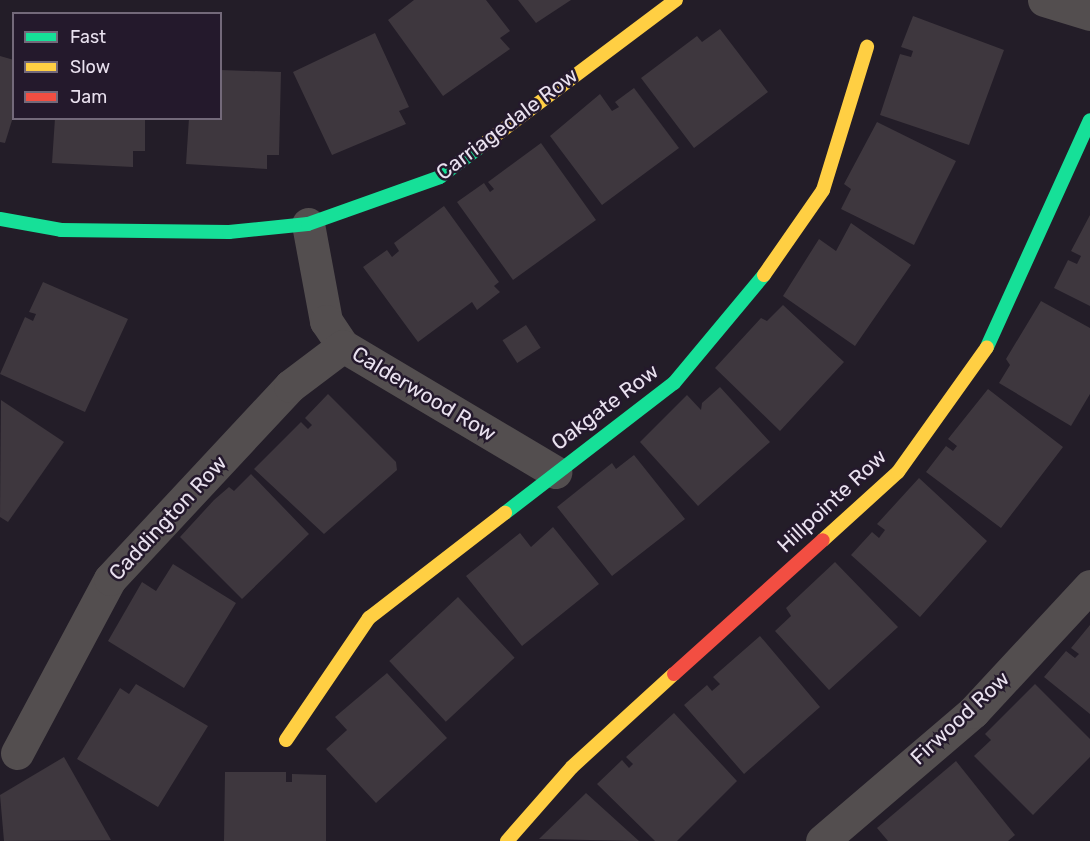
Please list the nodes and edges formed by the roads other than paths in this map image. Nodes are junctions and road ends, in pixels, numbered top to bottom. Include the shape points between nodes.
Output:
1 (676, 0) edge
2 (1044, 0) edge
3 (1090, 14) edge
4 (867, 47) dead end
5 (1090, 120) edge
6 (0, 219) edge
7 (308, 224) junction
8 (343, 346) junction
9 (555, 472) junction
10 (1090, 586) edge
11 (286, 740) dead end
12 (17, 753) dead end
13 (507, 841) edge
14 (822, 841) edge

1 - 7 street, Carriagedale Row via 440,177
2 - 3 street
4 - 9 street, Oakgate Row via 823,190 753,292 674,383
5 - 13 street, Hillpointe Row via 995,336 898,472 572,767
6 - 7 street, Carriagedale Row via 61,230 229,232
7 - 8 street, Calderwood Row via 326,321
8 - 9 street, Calderwood Row
8 - 12 street, Caddington Row via 290,386 110,579
9 - 11 street, Oakgate Row via 369,618
10 - 14 street, Firwood Row via 973,712

